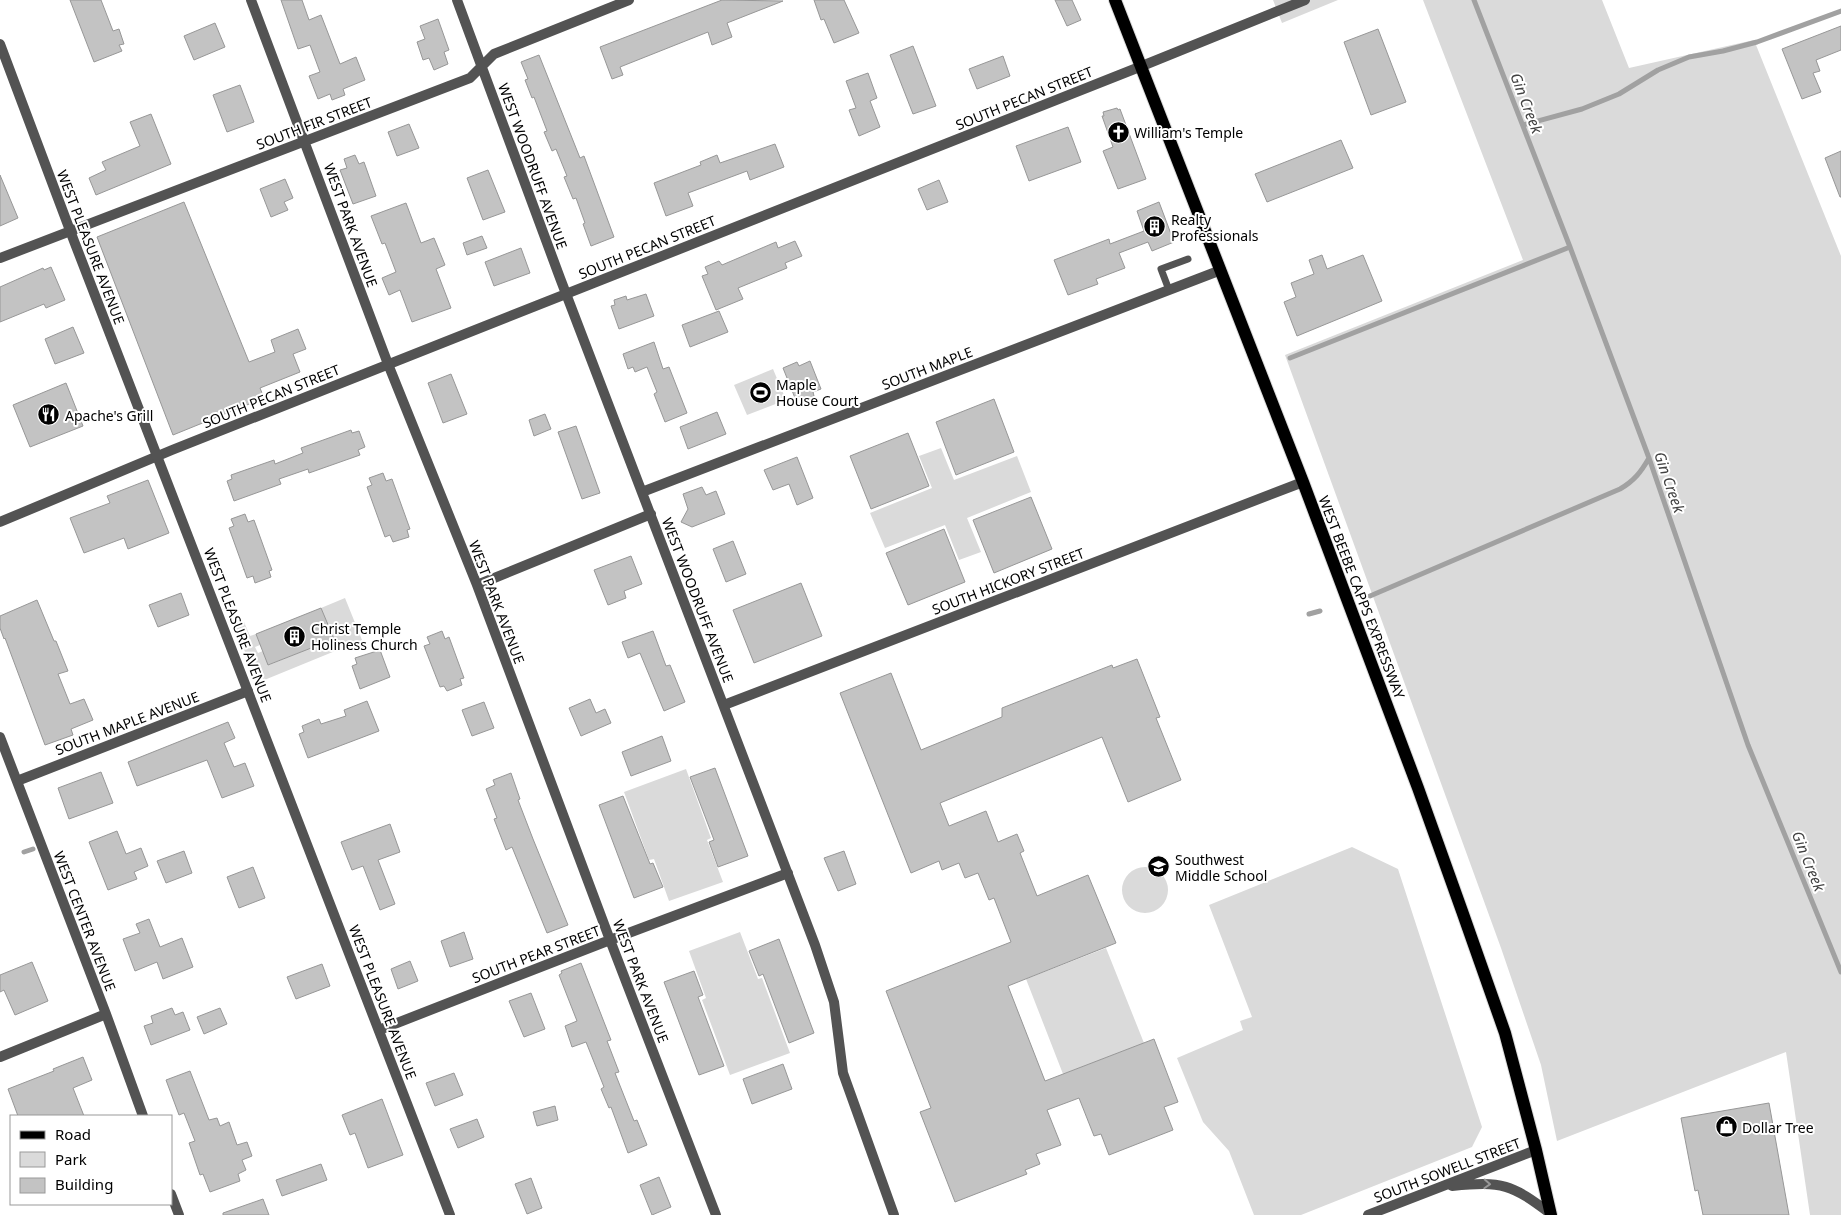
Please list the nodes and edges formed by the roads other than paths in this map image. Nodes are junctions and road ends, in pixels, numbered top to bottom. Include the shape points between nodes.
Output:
1 (251, 0) edge
2 (457, 0) edge
3 (629, 0) edge
4 (1115, 0) edge
5 (1306, 0) edge
6 (0, 44) edge
7 (482, 66) junction
8 (1142, 66) junction
9 (305, 141) junction
10 (70, 231) junction
11 (0, 258) edge
12 (1188, 259) dead end
13 (1221, 270) junction
14 (1169, 290) junction
15 (566, 294) junction
16 (388, 364) junction
17 (158, 456) junction
18 (1303, 482) junction
19 (642, 492) junction
20 (651, 514) junction
21 (0, 522) edge
22 (477, 585) junction
23 (248, 691) junction
24 (724, 705) junction
25 (0, 737) edge
26 (17, 780) junction
27 (788, 873) junction
28 (610, 940) junction
29 (106, 1014) junction
30 (380, 1030) junction
31 (0, 1057) edge
32 (143, 1115) edge
33 (1536, 1150) junction
34 (1439, 1188) junction
35 (172, 1197) edge
36 (179, 1215) edge
37 (450, 1215) edge
38 (716, 1215) edge
39 (894, 1215) edge
40 (1368, 1215) edge
41 (1551, 1215) edge

1 - 9 street, WEST PARK AVENUE
2 - 7 street, WEST WOODRUFF AVENUE
3 - 7 street, SOUTH FIR STREET via 494,54
4 - 8 main road, WEST BEEBE CAPPS EXPRESSWAY
5 - 8 street, SOUTH PECAN STREET
6 - 10 street, WEST PLEASURE AVENUE
7 - 9 street, SOUTH FIR STREET via 470,78
7 - 15 street, WEST WOODRUFF AVENUE
8 - 13 main road, WEST BEEBE CAPPS EXPRESSWAY
8 - 15 street, SOUTH PECAN STREET
9 - 10 street, SOUTH FIR STREET
9 - 16 street, WEST PARK AVENUE
10 - 11 street, SOUTH FIR STREET
10 - 17 street, WEST PLEASURE AVENUE
12 - 14 lane via 1161,269
13 - 14 street, SOUTH MAPLE
13 - 18 main road, WEST BEEBE CAPPS EXPRESSWAY
14 - 19 street, SOUTH MAPLE
15 - 16 street, SOUTH PECAN STREET
15 - 19 street, WEST WOODRUFF AVENUE
16 - 17 street, SOUTH PECAN STREET
16 - 22 street, WEST PARK AVENUE
17 - 21 street, SOUTH PECAN STREET
17 - 23 street, WEST PLEASURE AVENUE
18 - 24 street, SOUTH HICKORY STREET
18 - 33 main road, WEST BEEBE CAPPS EXPRESSWAY via 1418,788 1505,1034
19 - 20 street, WEST WOODRUFF AVENUE
20 - 22 street
20 - 24 street, WEST WOODRUFF AVENUE
22 - 28 street, WEST PARK AVENUE
23 - 26 street, SOUTH MAPLE AVENUE
23 - 30 street, WEST PLEASURE AVENUE
24 - 27 street, WEST WOODRUFF AVENUE
25 - 26 street, WEST CENTER AVENUE
26 - 29 street, WEST CENTER AVENUE
27 - 28 street, SOUTH PEAR STREET
27 - 39 street, WEST WOODRUFF AVENUE via 834,1002 839,1057 848,1092
28 - 30 street, SOUTH PEAR STREET
28 - 38 street, WEST PARK AVENUE
29 - 31 street
29 - 32 street, WEST CENTER AVENUE
30 - 37 street, WEST PLEASURE AVENUE
33 - 34 street, SOUTH SOWELL STREET
33 - 41 main road, WEST BEEBE CAPPS EXPRESSWAY
34 - 40 street, SOUTH SOWELL STREET
34 -> 41 street via 1478,1184 1506,1186 1520,1192
35 - 36 street

